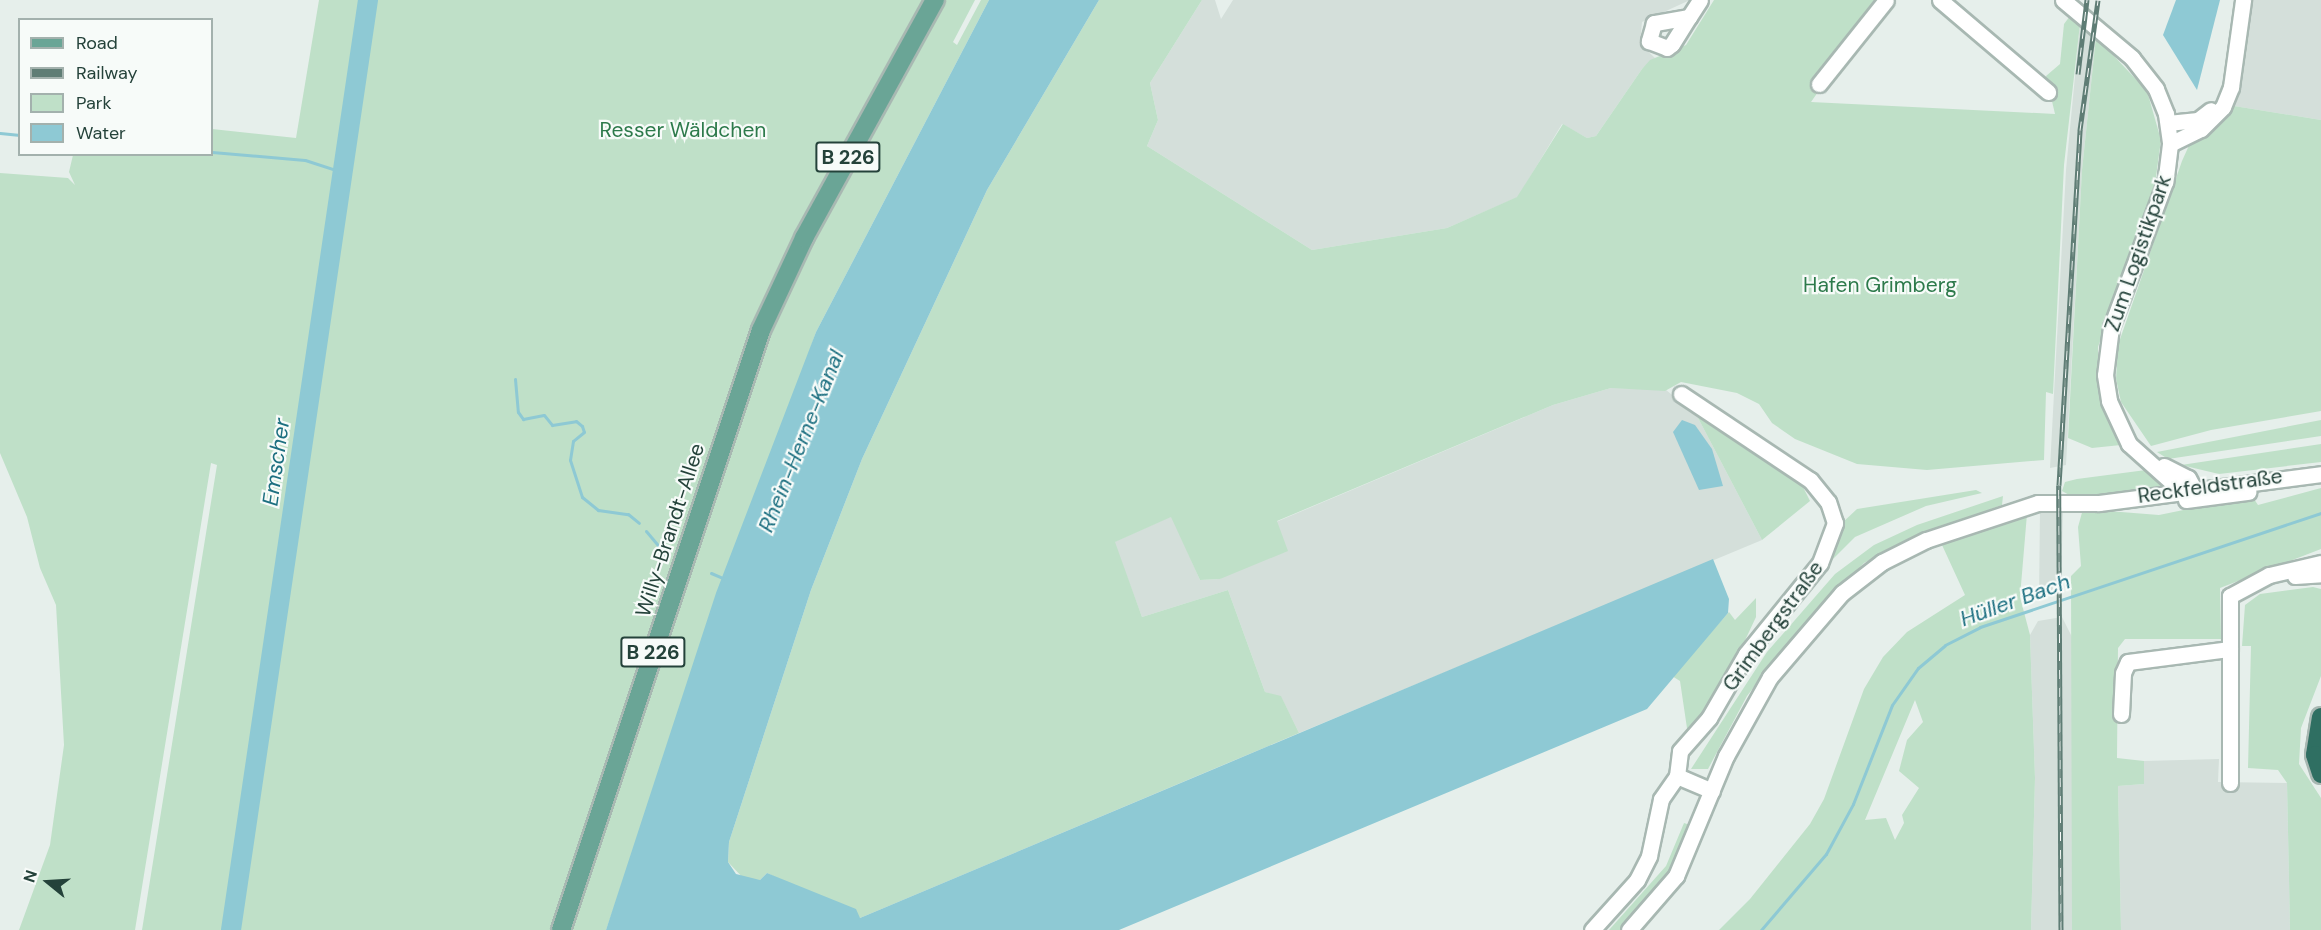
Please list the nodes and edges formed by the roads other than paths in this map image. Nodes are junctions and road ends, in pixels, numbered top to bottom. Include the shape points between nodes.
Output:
1 (934, 0) edge
2 (1700, 0) edge
3 (1887, 0) edge
4 (1940, 0) edge
5 (2063, 0) edge
6 (2243, 0) edge
7 (1689, 17) dead end
8 (2231, 73) junction
9 (1819, 84) dead end
10 (2048, 92) dead end
11 (2168, 123) junction
12 (2170, 144) junction
13 (1682, 394) dead end
14 (2321, 474) edge
15 (2321, 481) edge
16 (2192, 495) junction
17 (2064, 502) joint
18 (2321, 563) edge
19 (2321, 574) edge
20 (2251, 584) junction
21 (2230, 649) junction
22 (2121, 714) dead end
23 (2321, 717) edge
24 (2321, 774) edge
25 (1677, 776) junction
26 (2230, 783) dead end
27 (1712, 791) junction
28 (561, 930) edge
29 (1592, 930) edge
30 (1629, 930) edge

1 - 28 main road, Willy-Brandt-Allee / B 226 via 804,238 767,316
2 - 7 street
3 - 9 street
4 - 10 street
5 - 11 street, Zum Logistikpark via 2144,72
6 - 8 street
8 - 11 street via 2206,116
8 - 12 street via 2227,97 2213,118
11 - 12 street, Zum Logistikpark
12 - 16 street, Zum Logistikpark via 2165,182 2106,353 2109,401 2136,454 2166,472
13 - 25 street, Grimbergstraße via 1810,480 1828,502 1834,523 1820,563 1746,654 1709,718 1680,751
14 - 16 street, Reckfeldstraße
15 - 16 street, Reckfeldstraße
16 - 17 street, Reckfeldstraße
17 - 27 street, Grimbergstraße via 2038,502 1926,540 1861,576 1770,677 1738,730
18 - 20 street
19 - 20 street
20 - 21 street via 2230,596
21 - 22 street via 2128,662 2123,673
21 - 26 street
23 - 24 highway via 2315,754
25 - 27 street
25 - 29 street, Grimbergstraße via 1661,799 1649,856 1637,880
27 - 30 street, Grimbergstraße via 1676,876

